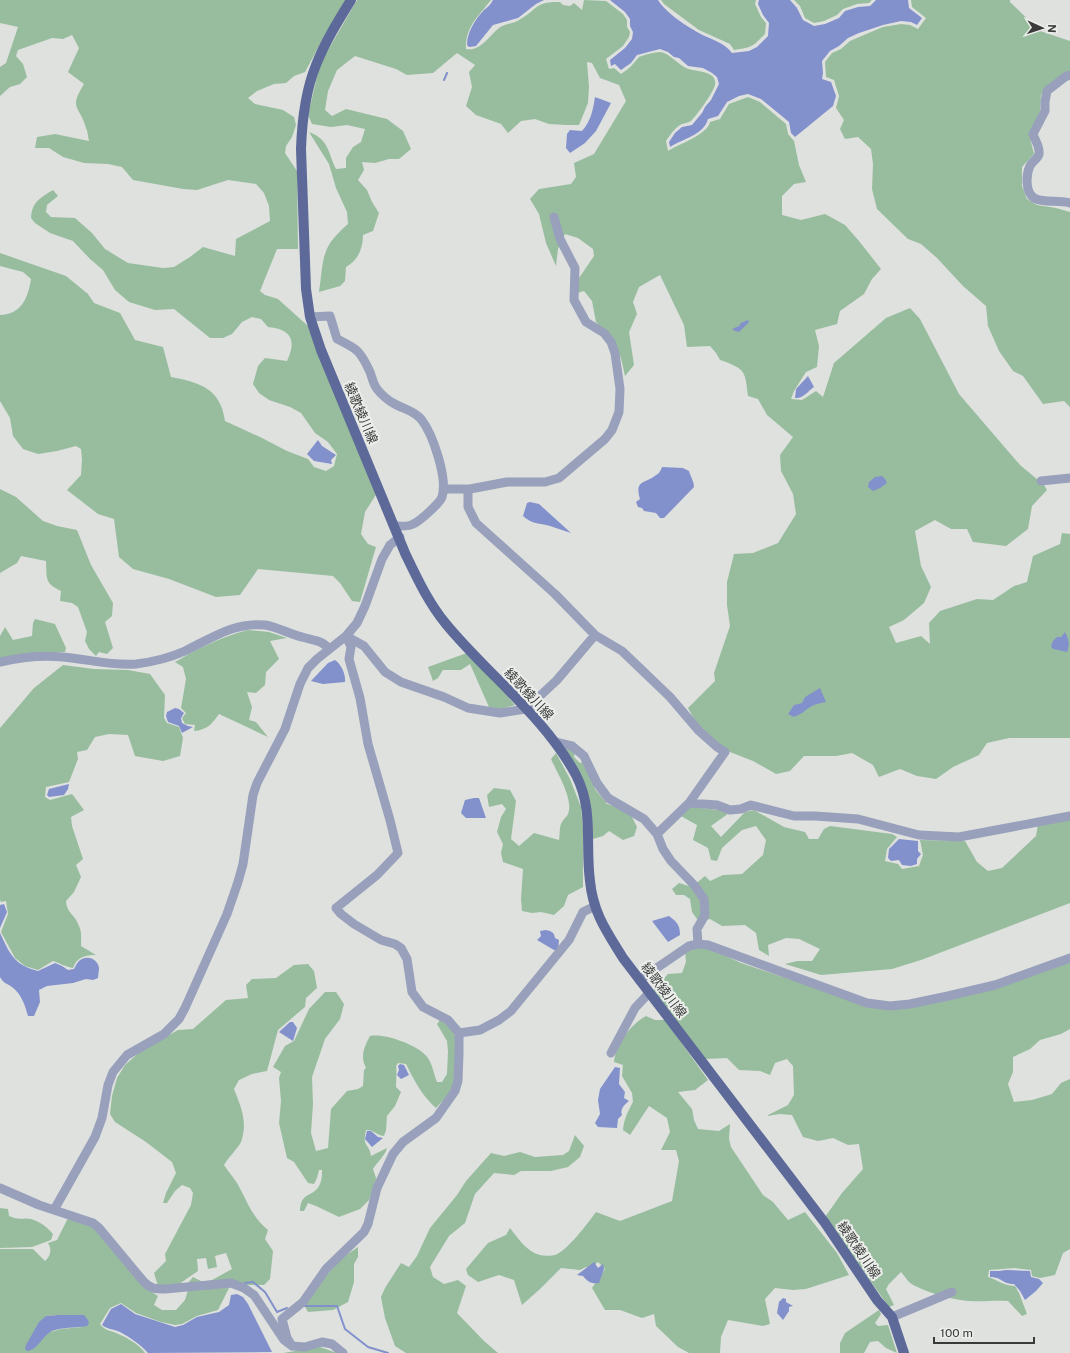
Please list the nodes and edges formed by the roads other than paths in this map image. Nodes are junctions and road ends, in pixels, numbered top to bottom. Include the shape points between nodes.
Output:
1 (351, 0) edge
2 (1070, 75) edge
3 (1070, 203) edge
4 (554, 217) dead end
5 (310, 317) junction
6 (1070, 478) edge
7 (1041, 481) dead end
8 (443, 489) junction
9 (468, 489) junction
10 (395, 526) junction
11 (400, 537) junction
12 (595, 635) junction
13 (346, 636) junction
14 (329, 649) junction
15 (0, 662) edge
16 (526, 709) junction
17 (555, 742) junction
18 (689, 803) junction
19 (1070, 816) edge
20 (657, 834) junction
21 (595, 906) junction
22 (698, 944) junction
23 (1070, 958) edge
24 (639, 980) junction
25 (649, 993) junction
26 (459, 1033) junction
27 (611, 1053) dead end
28 (0, 1188) edge
29 (54, 1210) junction
30 (952, 1292) dead end
31 (892, 1318) junction
32 (292, 1346) junction
33 (343, 1353) edge
34 (904, 1353) edge

1 - 5 main road, 綾歌綾川線 via 315,65 304,110 301,149 304,266
2 - 3 street via 1047,91 1045,111 1033,134 1039,148 1038,157 1030,165 1027,181 1029,193 1033,197 1043,201
4 - 9 street via 560,238 575,268 574,300 580,314 586,322 604,333 615,353 620,389 619,412 612,430 605,439 559,478 545,482 507,482
5 - 8 street via 330,316 337,339 355,348 361,355 375,387 383,396 414,412 422,420 438,456
5 - 10 main road, 綾歌綾川線 via 321,350
6 - 7 street
8 - 9 street
8 - 10 street via 442,498 437,505 413,525
9 - 12 street via 468,506 476,523
10 - 11 main road, 綾歌綾川線
11 - 13 street via 386,551 361,616
11 - 16 main road, 綾歌綾川線 via 420,585 441,618
12 - 16 street via 557,680
12 - 18 street via 622,651 670,697 699,731 725,752
13 - 14 street
13 - 16 street via 364,646 385,672 402,682 468,708 500,713
13 - 26 street via 351,647 349,659 360,698 368,744 398,853 377,875 336,908 354,924 401,948 407,959 412,992 423,1007 448,1020
14 - 15 street via 311,638 274,627 257,625 225,630 184,651 146,663 115,663 46,656
14 - 29 street via 305,673 285,729 257,783 238,882 227,914 185,1008 179,1019 164,1034 127,1055 113,1072 95,1137
16 - 17 main road, 綾歌綾川線
17 - 20 street via 572,746 584,756 597,783 608,798 644,819
17 - 21 main road, 綾歌綾川線 via 585,796 589,870
18 - 19 street via 717,805 730,810 751,805 781,814 858,819 918,834 959,837
18 - 20 street
20 - 22 street via 671,861 704,899 705,915 697,929
21 - 24 main road, 綾歌綾川線 via 599,919
21 - 26 street via 583,912 569,940 511,1011 480,1030
22 - 23 street via 720,948 867,1003 890,1006 910,1004 995,984
22 - 24 street via 689,946
24 - 25 main road, 綾歌綾川線
25 - 27 street via 635,1008
25 - 31 main road, 綾歌綾川線 via 825,1223
26 - 32 street via 458,1081 455,1091 436,1118 403,1142 393,1154 377,1188 364,1232 326,1270 303,1302 282,1319
28 - 29 street
29 - 32 street via 87,1220 99,1228 150,1288 156,1290 231,1283 244,1288 254,1295 284,1340
30 - 31 street
31 - 34 main road, 綾歌綾川線
32 - 33 street via 305,1347 322,1342 332,1344

